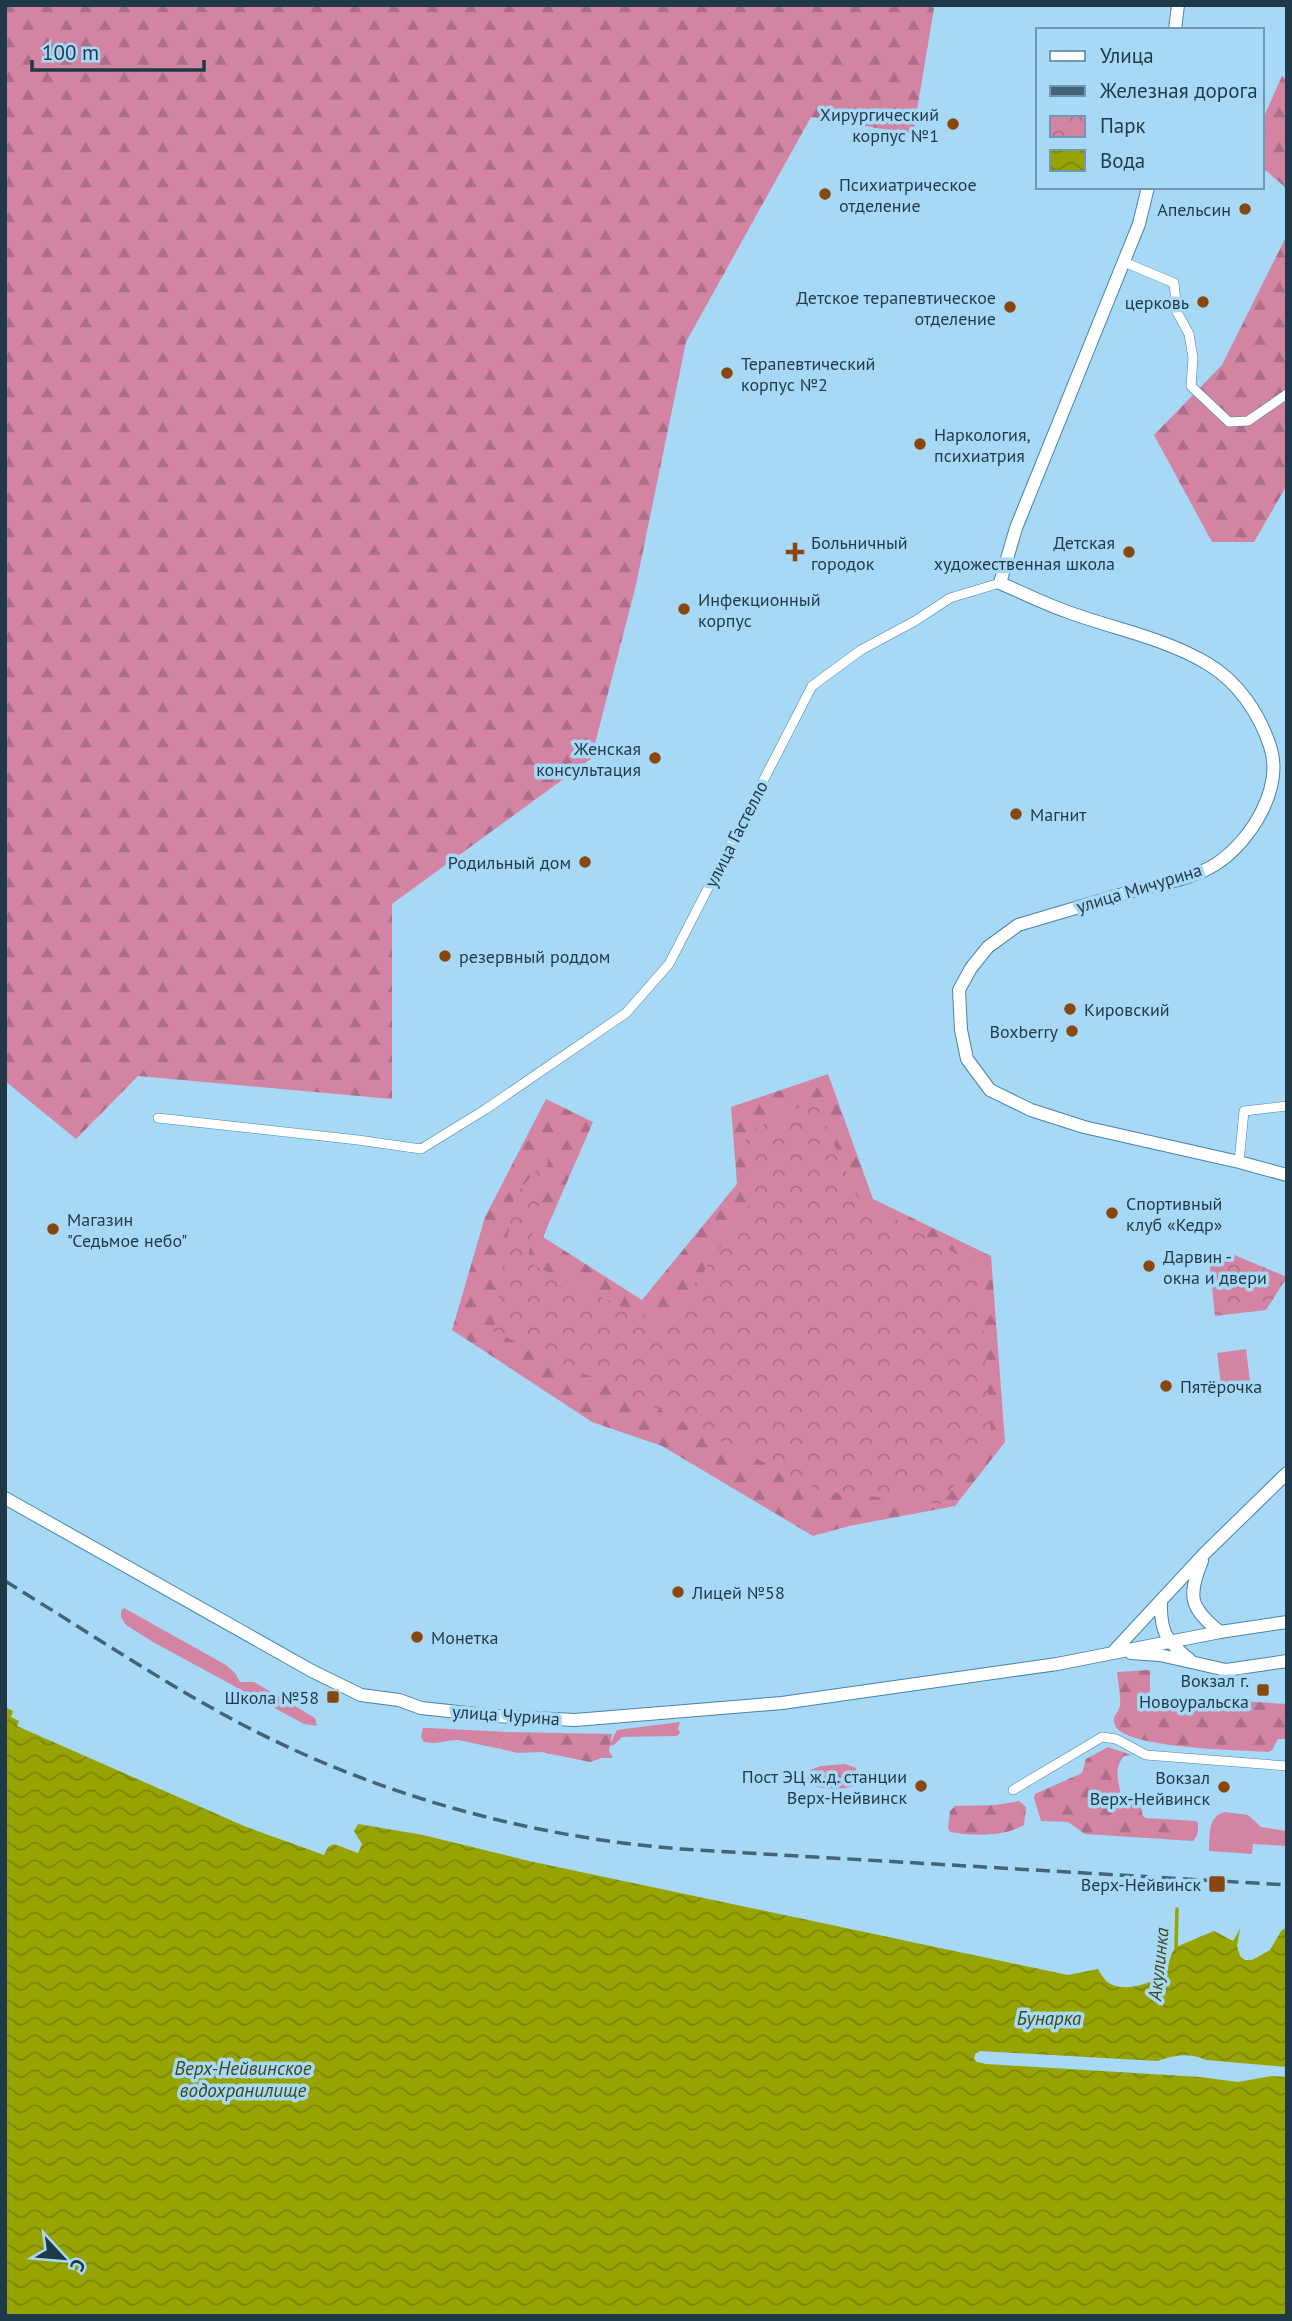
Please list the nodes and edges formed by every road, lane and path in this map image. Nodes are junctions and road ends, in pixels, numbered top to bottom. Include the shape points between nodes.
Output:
1 (1178, 5) edge
2 (1175, 28) edge
3 (1148, 189) edge
4 (1124, 261) junction
5 (1287, 394) edge
6 (1000, 583) junction
7 (1287, 1106) edge
8 (158, 1118) dead end
9 (1239, 1162) junction
10 (1287, 1175) edge
11 (1287, 1473) edge
12 (5, 1498) edge
13 (1205, 1553) junction
14 (1161, 1601) junction
15 (1287, 1622) edge
16 (1220, 1632) junction
17 (1169, 1641) junction
18 (1113, 1651) junction
19 (1287, 1661) edge
20 (1194, 1663) junction
21 (1287, 1766) edge
22 (1013, 1790) dead end

1 - 2 street
3 - 4 street
4 - 5 street via 1174,283 1177,312 1189,334 1193,358 1191,386 1229,422 1248,421
4 - 6 street via 1016,528
6 - 8 street, улица Гастелло via 950,598 861,650 812,686 669,964 626,1013 486,1109 421,1149
6 - 9 street, улица Мичурина via 1184,651 1210,665 1241,692 1262,723 1273,755 1272,786 1250,829 1215,864 1185,877 1018,925 988,947 959,990 967,1059 990,1090 1031,1110 1084,1127
7 - 9 street via 1244,1111
9 - 10 street, улица Мичурина
11 - 13 street
12 - 18 street, улица Чурина via 312,1671 361,1695 421,1708 495,1717 612,1718 782,1703 1057,1664
13 - 14 street
13 - 16 street via 1192,1597 1203,1618
14 - 17 street via 1163,1631
14 - 18 street
15 - 16 street, улица Чурина
16 - 17 street, улица Чурина
17 - 18 street, улица Чурина
17 - 20 street
18 - 20 street
19 - 20 street via 1226,1670
21 - 22 street via 1146,1755 1102,1737

